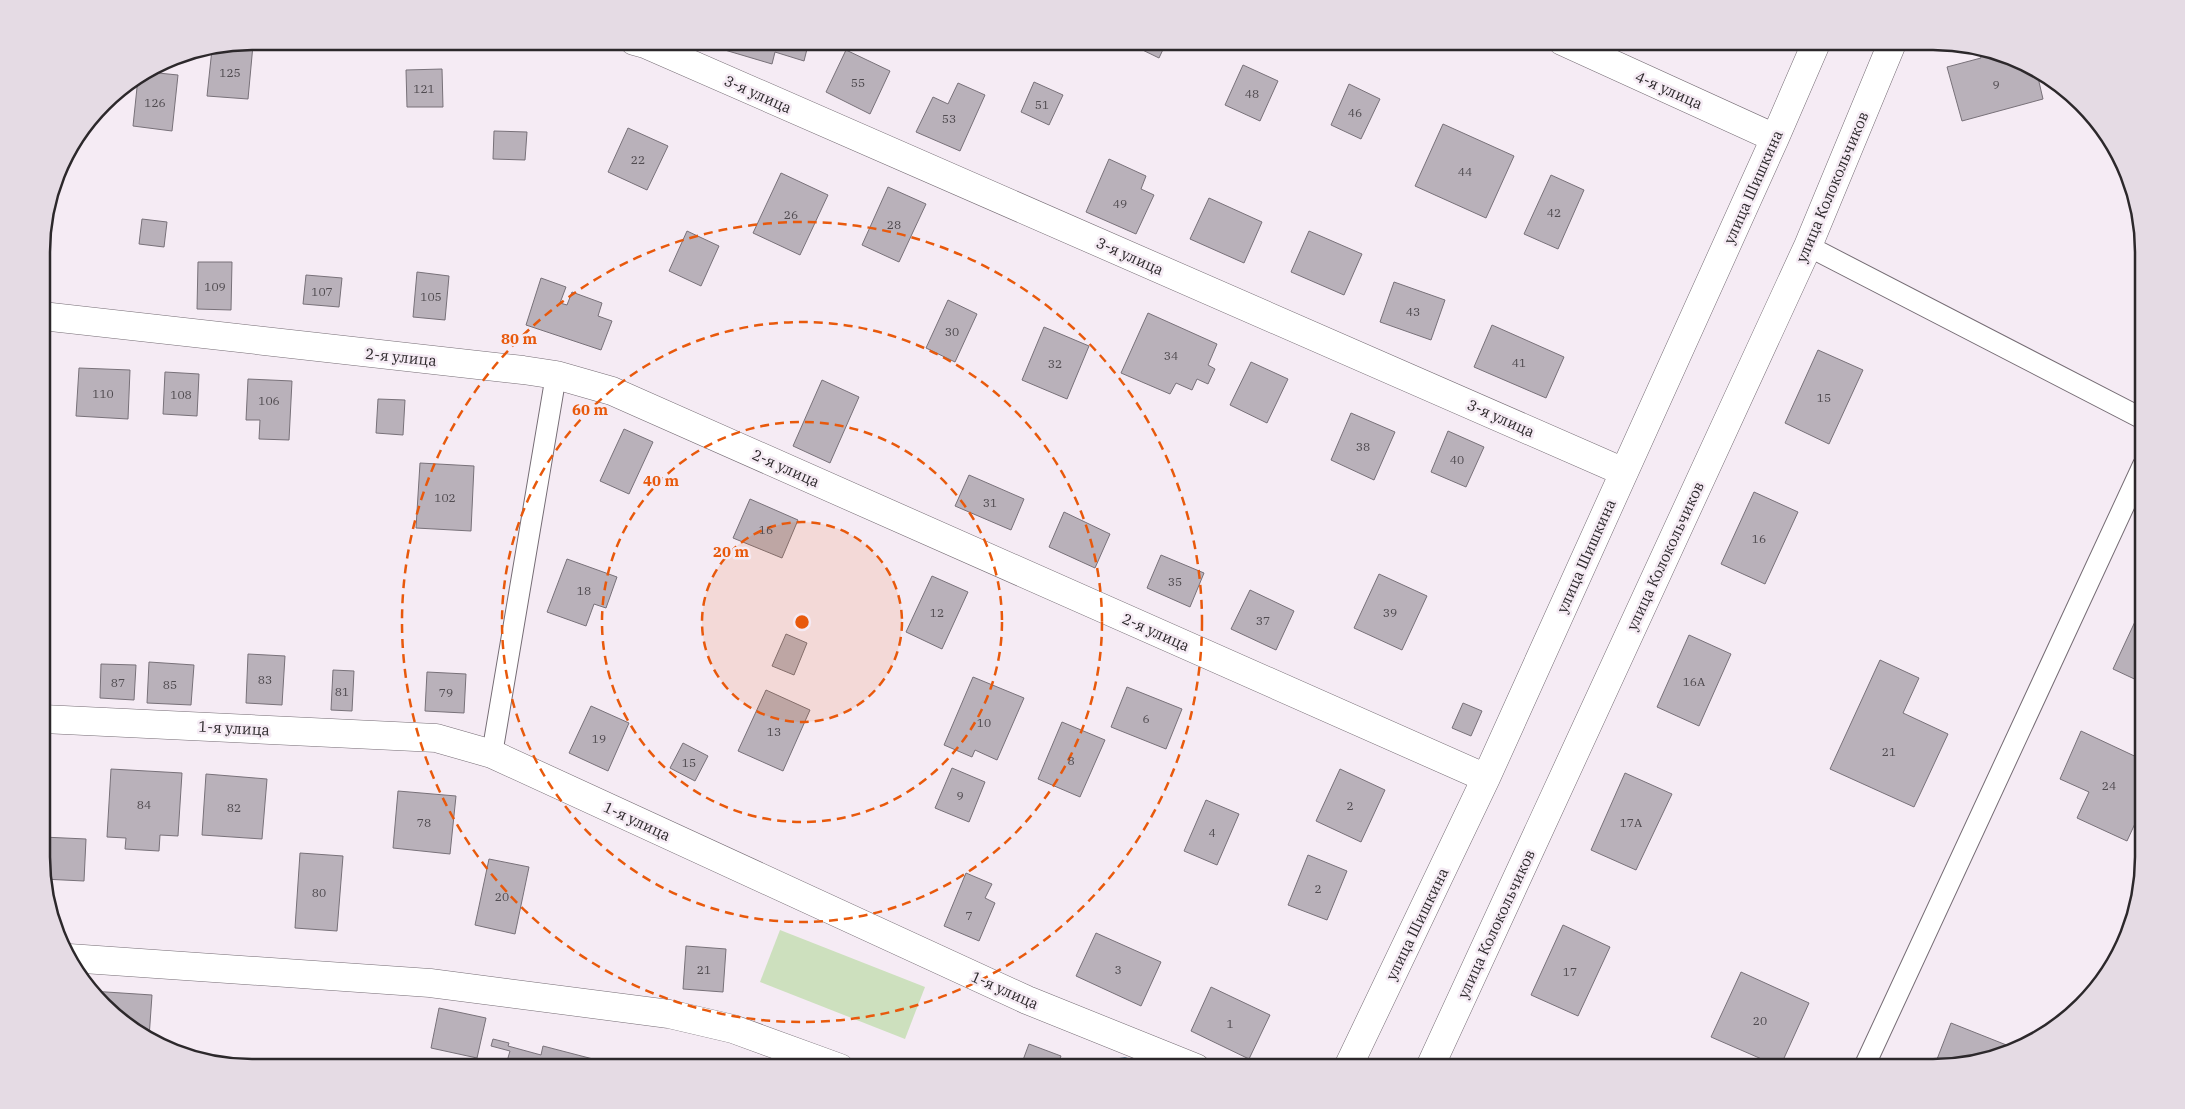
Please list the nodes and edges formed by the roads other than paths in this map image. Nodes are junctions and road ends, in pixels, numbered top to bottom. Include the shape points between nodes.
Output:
1 (659, 50) edge
2 (1582, 50) edge
3 (1813, 50) edge
4 (1889, 50) edge
5 (1775, 138) junction
6 (1808, 246) junction
7 (50, 317) edge
8 (556, 375) junction
9 (2135, 415) edge
10 (1624, 472) junction
11 (2135, 483) edge
12 (50, 719) edge
13 (492, 754) junction
14 (1486, 778) junction
15 (77, 959) edge
16 (815, 1059) edge
17 (1174, 1059) edge
18 (1352, 1059) edge
19 (1434, 1059) edge
20 (1868, 1059) edge

1 - 10 street, 3-я улица
2 - 5 street, 4-я улица
3 - 5 street, улица Шишкина
4 - 6 street, улица Колокольчиков
5 - 10 street, улица Шишкина
6 - 9 lane
6 - 19 street, улица Колокольчиков
7 - 8 street, 2-я улица
8 - 13 lane
8 - 14 street, 2-я улица via 612,391
10 - 14 street, улица Шишкина
11 - 20 lane
12 - 13 street, 1-я улица via 436,738
13 - 17 street, 1-я улица via 1027,1000
14 - 18 street, улица Шишкина
15 - 16 street via 430,983 669,1014 733,1029

